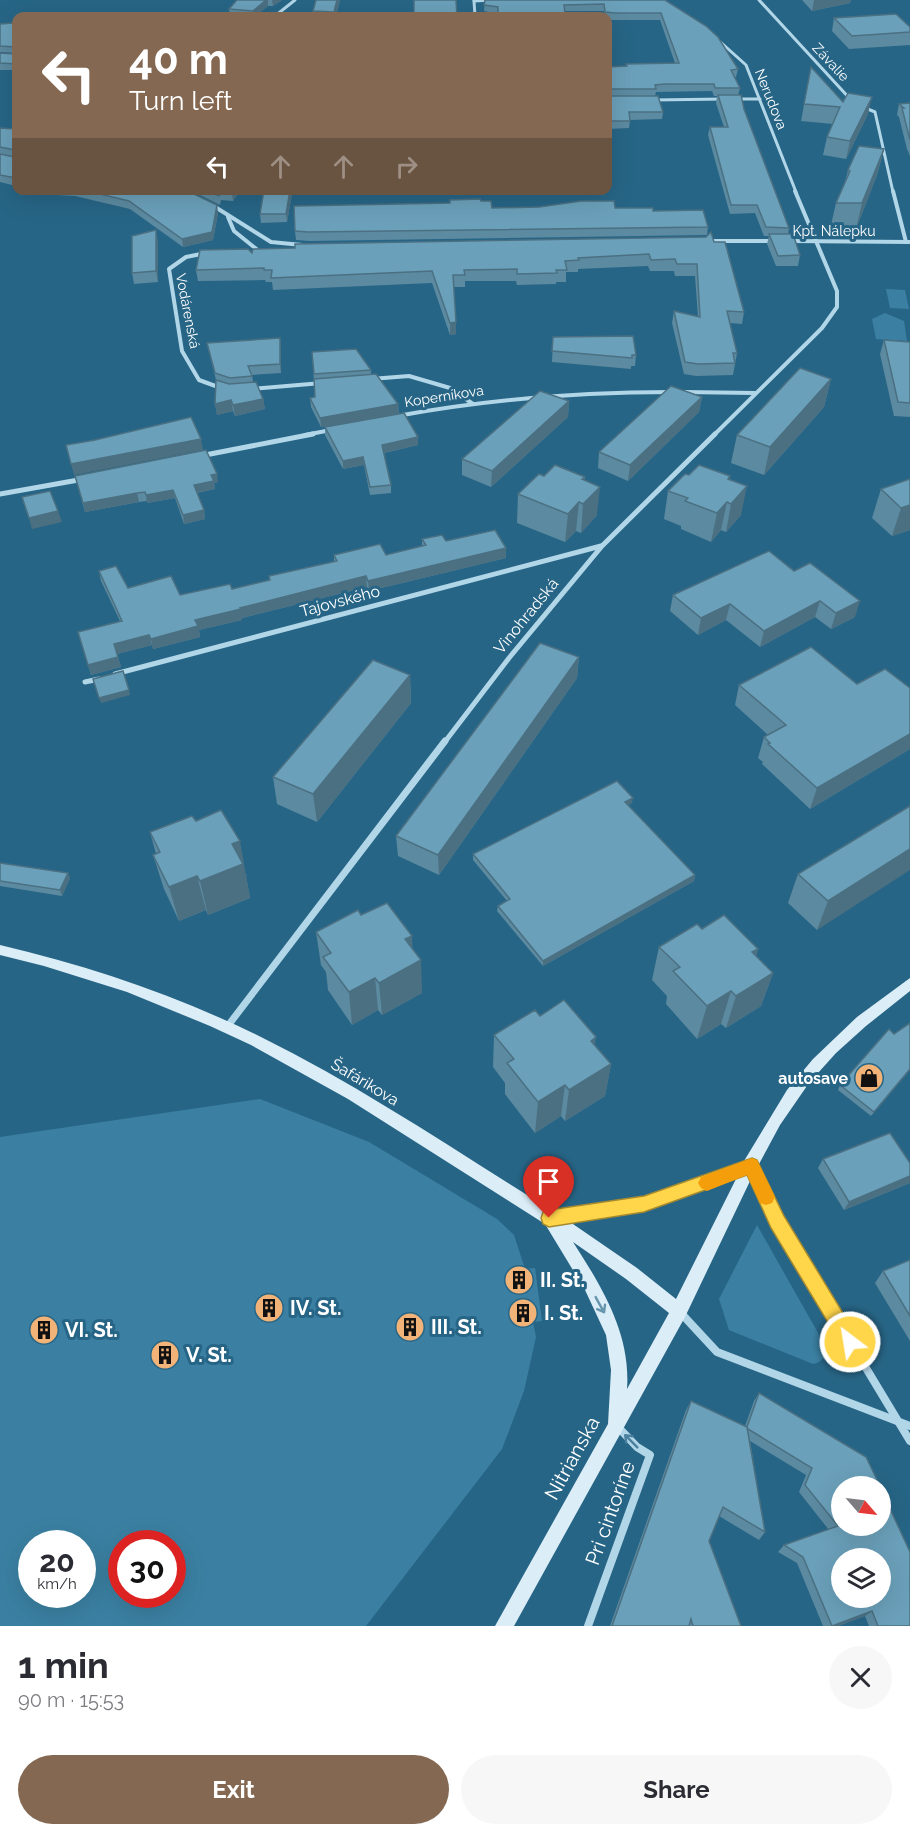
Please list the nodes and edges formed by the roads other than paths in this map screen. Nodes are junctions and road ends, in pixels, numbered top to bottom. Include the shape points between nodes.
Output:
1 (295, 0) edge
2 (473, 0) edge
3 (494, 0) edge
4 (759, 0) edge
5 (280, 12) edge
6 (715, 37) edge
7 (760, 99) junction
8 (643, 100) edge
9 (207, 203) edge
10 (228, 216) junction
11 (814, 241) junction
12 (703, 242) edge
13 (908, 242) edge
14 (309, 245) edge
15 (247, 252) edge
16 (258, 252) junction
17 (269, 252) edge
18 (215, 253) edge
19 (362, 380) edge
20 (326, 383) edge
21 (231, 390) edge
22 (243, 390) edge
23 (754, 393) junction
24 (473, 404) junction
25 (387, 418) edge
26 (341, 428) edge
27 (192, 458) edge
28 (88, 479) edge
29 (0, 494) edge
30 (602, 546) junction
31 (86, 682) dead end
32 (0, 950) edge
33 (910, 984) edge
34 (227, 1027) junction
35 (752, 1166) junction
36 (549, 1218) junction
37 (679, 1311) junction
38 (899, 1422) junction
39 (616, 1425) junction
40 (910, 1426) edge
41 (910, 1441) edge
42 (504, 1626) edge
43 (588, 1626) edge

1 - 5 street
2 - 3 street
4 - 13 street, Závalie via 854,103 875,112 884,160
6 - 7 street, Nerudova via 746,65
7 - 8 street
7 - 11 street, Nerudova
9 - 10 street
10 - 14 street via 271,242
10 - 16 street via 234,231
11 - 12 street, Kpt. Nálepku
11 - 13 street, Kpt. Nálepku
11 - 23 street, Vinohradská via 837,291 837,307 822,328
15 - 16 street
16 - 17 street
18 - 21 street, Vodárenská via 194,253 169,269 182,351 199,380
19 - 24 street via 409,376 450,388
20 - 22 street
23 - 24 street, Koperníkova via 607,391
23 - 30 street, Vinohradská
24 - 25 street, Koperníkova
26 - 27 street
28 - 29 street
30 - 31 street, Tajovského
30 - 34 street, Vinohradská via 508,658
32 - 34 main road, Šafárikova via 96,974
33 - 35 main road, Nitrianska via 867,1014 819,1061 791,1096
34 - 36 main road, Šafárikova via 334,1083
35 - 36 main road via 644,1204
35 - 37 main road, Nitrianska
35 - 38 street via 777,1222
36 - 37 main road, Šafárikova via 650,1286
36 -> 39 main road via 612,1329 620,1372
37 - 38 street via 717,1352
37 - 39 main road, Nitrianska
38 - 40 street
38 - 41 street
39 - 42 main road, Nitrianska
43 -> 39 street, Pri cintoríne via 650,1455

